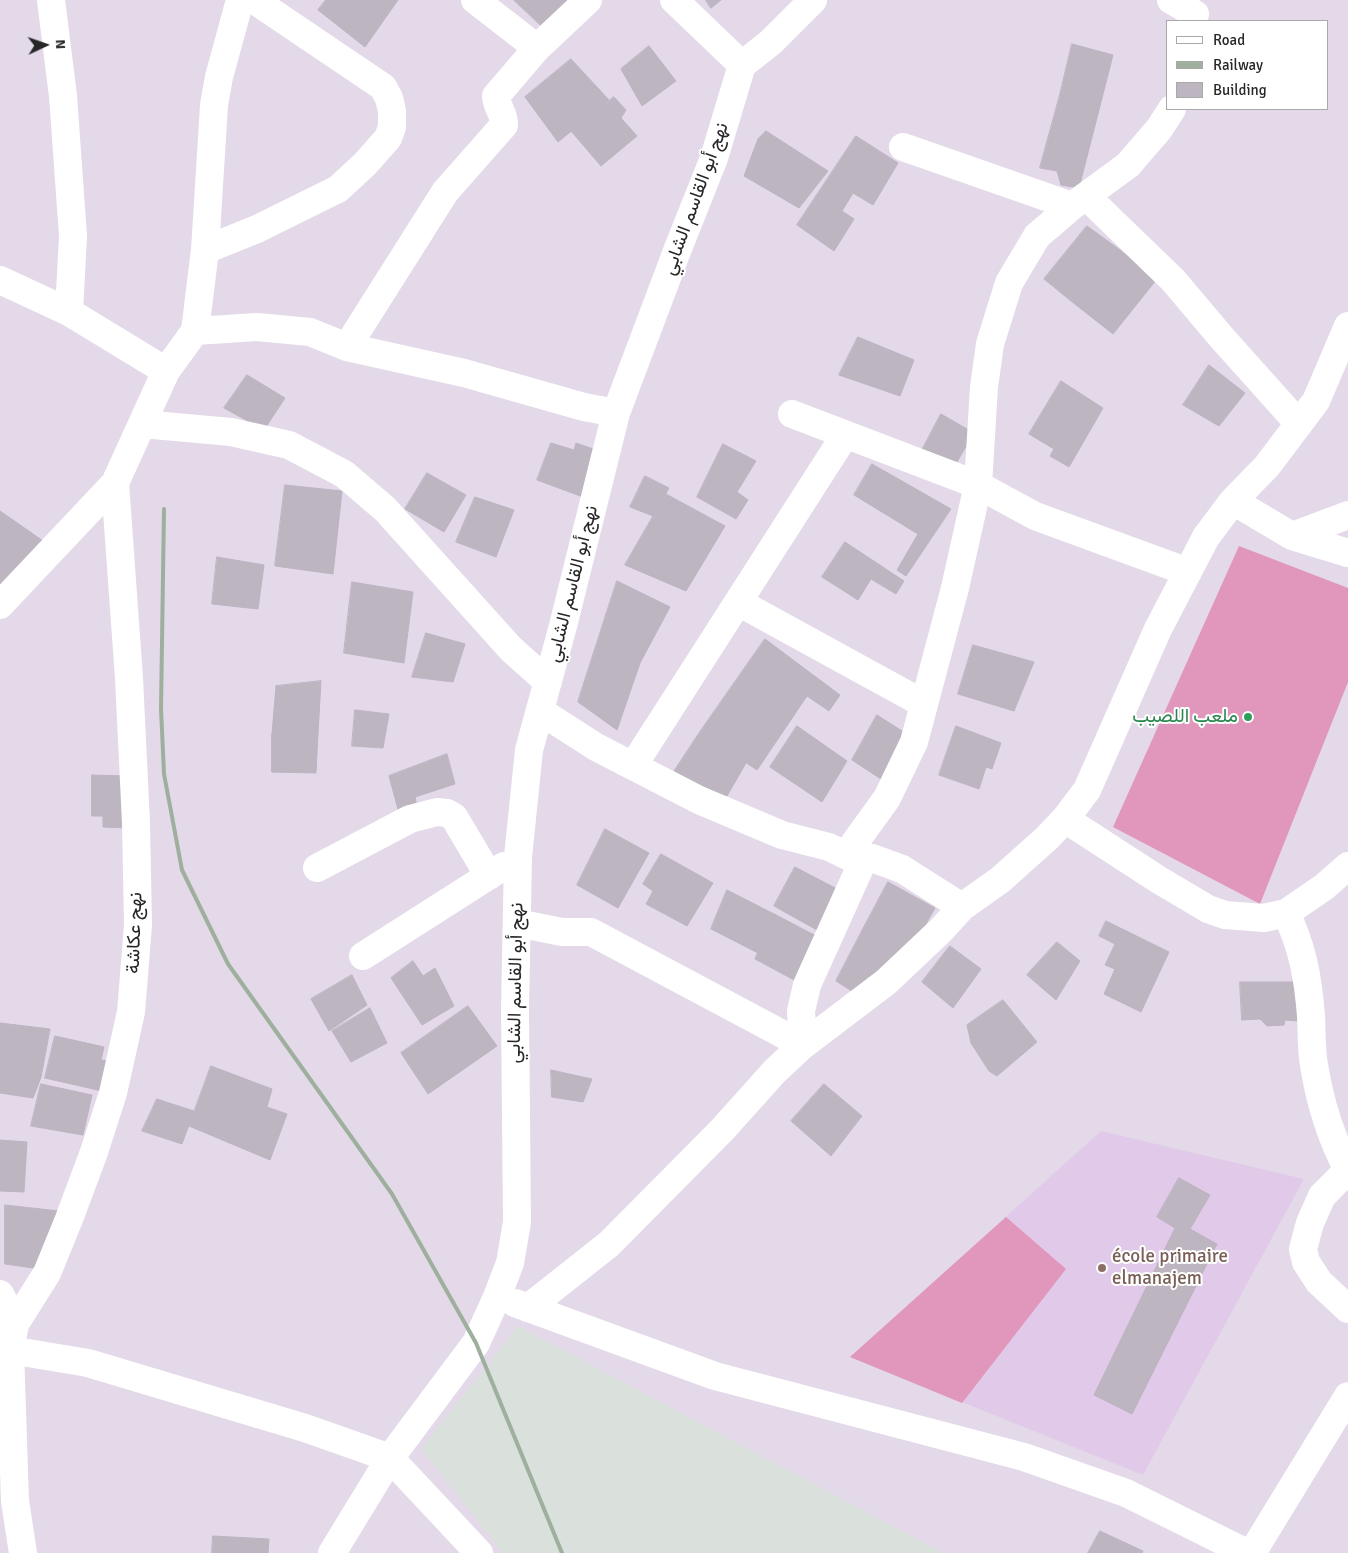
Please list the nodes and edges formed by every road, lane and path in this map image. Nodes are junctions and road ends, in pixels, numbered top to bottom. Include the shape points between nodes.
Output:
1 (51, 0) edge
2 (240, 0) edge
3 (254, 0) edge
4 (474, 0) edge
5 (588, 0) edge
6 (674, 0) edge
7 (813, 0) edge
8 (1171, 0) edge
9 (1196, 12) edge
10 (537, 48) junction
11 (742, 65) junction
12 (1171, 110) edge
13 (903, 147) dead end
14 (1079, 201) junction
15 (205, 250) junction
16 (0, 280) edge
17 (69, 312) junction
18 (1348, 326) edge
19 (195, 331) junction
20 (348, 347) junction
21 (166, 371) junction
22 (616, 413) junction
23 (792, 414) dead end
24 (142, 424) junction
25 (1299, 424) junction
26 (845, 435) junction
27 (115, 483) junction
28 (978, 484) junction
29 (1233, 501) junction
30 (1348, 515) edge
31 (1292, 536) junction
32 (1348, 553) edge
33 (1188, 572) junction
34 (738, 602) junction
35 (0, 606) edge
36 (548, 682) junction
37 (924, 704) junction
38 (540, 711) junction
39 (633, 766) junction
40 (1065, 819) junction
41 (518, 858) junction
42 (854, 859) junction
43 (1348, 866) edge
44 (317, 868) dead end
45 (489, 876) junction
46 (962, 907) junction
47 (1286, 913) junction
48 (516, 924) junction
49 (362, 956) dead end
50 (803, 1045) junction
51 (1348, 1170) edge
52 (0, 1294) edge
53 (497, 1297) junction
54 (528, 1308) junction
55 (1348, 1310) edge
56 (15, 1324) junction
57 (5, 1350) edge
58 (1348, 1396) edge
59 (390, 1458) junction
60 (8, 1501) edge
61 (23, 1553) edge
62 (332, 1553) edge
63 (479, 1553) edge
64 (1247, 1553) edge
65 (1252, 1553) edge

1 - 17 street via 63,96 73,236
2 - 15 street via 214,105
3 - 15 street via 383,87 392,111 392,127 388,138 338,189
4 - 10 street
5 - 10 street
6 - 11 street
7 - 11 street via 771,42
8 - 9 street
10 - 20 street via 496,96 504,125 444,192
11 - 22 street, نهج أبو القاسم الشابي via 714,158
12 - 14 street via 1128,165
13 - 14 street
14 - 25 street via 1173,280
14 - 28 street via 1037,236 1008,283 990,344
15 - 19 street
16 - 17 street
17 - 21 street
18 - 25 street via 1316,400
19 - 20 street via 257,327 310,332
19 - 21 street
20 - 22 street
21 - 24 street
22 - 36 street, نهج أبو القاسم الشابي
23 - 26 street
24 - 27 street
24 - 36 street via 231,432 279,443 344,474 385,509 511,649
25 - 29 street via 1267,466
26 - 28 street
26 - 34 street
27 - 35 street
27 - 56 street, نهج عكاشة via 136,823 138,926 131,1012 114,1093 72,1211 47,1273
28 - 33 street via 1035,516
28 - 37 street
29 - 31 street
29 - 33 street via 1206,537
30 - 31 street
31 - 32 street
33 - 40 street via 1158,629 1087,790
34 - 37 street
34 - 39 street
36 - 38 street, نهج أبو القاسم الشابي
37 - 42 street via 914,742
38 - 39 street
38 - 41 street, نهج أبو القاسم الشابي via 529,750
39 - 42 street via 699,800 782,835 829,847
40 - 46 street via 1000,880
40 - 47 street via 1208,909 1225,915 1264,918
41 - 45 street
41 - 48 street, نهج أبو القاسم الشابي
42 - 46 street via 872,858 902,869
42 - 50 street via 807,985 801,1011
43 - 47 street
44 - 45 street via 410,819 437,812 454,817
45 - 49 street
46 - 50 street via 886,982
47 - 51 street via 1304,961 1322,1110
48 - 50 street via 562,932 591,932
48 - 53 street, نهج أبو القاسم الشابي via 517,1222 510,1263
50 - 54 street via 609,1244
51 - 55 street via 1322,1196 1303,1249 1306,1262 1319,1282
52 - 56 street
53 - 54 street
53 - 59 street, نهج أبو القاسم الشابي via 476,1344
54 - 64 street via 715,1376 1024,1457 1126,1493
56 - 57 street, نهج عكاشة
57 - 59 street via 88,1363 304,1428
57 - 60 street, نهج عكاشة
58 - 65 street
59 - 62 street, نهج أبو القاسم الشابي
59 - 63 street
60 - 61 street, نهج عكاشة

